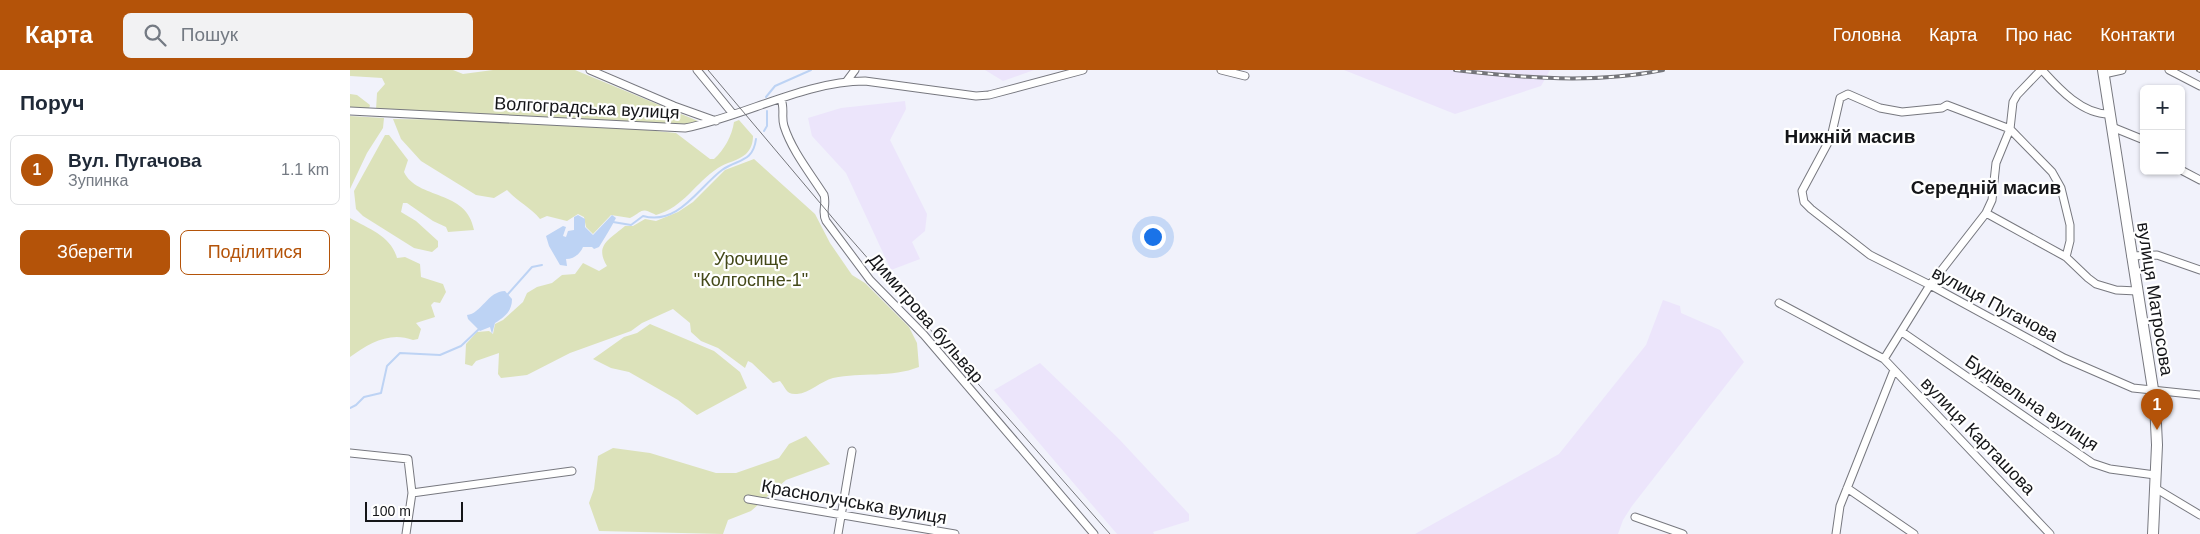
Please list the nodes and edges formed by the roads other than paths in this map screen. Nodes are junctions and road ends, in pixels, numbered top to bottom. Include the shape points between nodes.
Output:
1 (590, 70) edge
2 (697, 70) edge
3 (855, 70) edge
4 (1083, 70) edge
5 (1221, 70) edge
6 (2041, 70) edge
7 (2122, 70) edge
8 (2170, 70) edge
9 (2103, 72) edge
10 (1246, 76) dead end
11 (846, 82) junction
12 (2200, 86) edge
13 (781, 99) junction
14 (350, 111) edge
15 (733, 114) junction
16 (2110, 114) junction
17 (717, 121) junction
18 (2112, 127) junction
19 (2010, 129) junction
20 (2140, 138) edge
21 (2185, 172) edge
22 (2200, 180) edge
23 (1986, 213) junction
24 (2131, 256) junction
25 (2066, 257) junction
26 (2200, 270) edge
27 (1930, 285) junction
28 (2137, 291) junction
29 (1778, 303) dead end
30 (1902, 332) junction
31 (1884, 360) junction
32 (1894, 370) junction
33 (2154, 389) junction
34 (2200, 395) edge
35 (852, 452) dead end
36 (350, 453) edge
37 (572, 471) dead end
38 (2155, 475) junction
39 (1847, 488) junction
40 (2155, 488) junction
41 (412, 493) junction
42 (748, 499) dead end
43 (842, 515) junction
44 (2200, 515) edge
45 (1635, 517) dead end
46 (1679, 533) edge
47 (406, 534) edge
48 (838, 534) edge
49 (955, 534) edge
50 (1094, 534) edge
51 (1836, 534) edge
52 (1914, 534) edge
53 (2050, 534) edge
54 (2153, 534) edge

1 - 17 street
2 - 15 street
3 - 11 street
4 - 11 street, Волгоградська вулиця via 976,96 865,81
5 - 10 street
6 - 16 street via 2091,112
6 - 19 street via 2013,102
7 - 9 street
8 - 12 street
9 - 16 street, вулиця Матросова
11 - 13 street, Волгоградська вулиця
13 - 15 street, Волгоградська вулиця
13 - 50 street, Димитрова бульвар via 783,123 793,147 824,195 823,216 826,221 870,280 924,335
14 - 17 street, Волгоградська вулиця via 665,128 685,128
15 - 17 street, Волгоградська вулиця
16 - 18 street, вулиця Матросова
18 - 20 street
18 - 24 street, вулиця Матросова
19 - 23 street via 1996,163 1992,200
19 - 25 street via 2057,178 2071,233
19 - 27 street, вулиця Пугачова via 1947,105 1902,112 1880,108 1848,94 1840,98 1832,137 1802,191 1804,202 1870,255
21 - 22 street
23 - 25 street
23 - 27 street
24 - 26 street via 2157,255
24 - 28 street, вулиця Матросова
25 - 28 street via 2096,284 2116,290
27 - 30 street
27 - 33 street, вулиця Пугачова via 2124,386
28 - 33 street, вулиця Матросова
29 - 31 street, вулиця Карташова
30 - 31 street
30 - 38 street, Будівельна вулиця via 2092,463 2110,469
31 - 32 street, вулиця Карташова
32 - 39 street
32 - 53 street, вулиця Карташова
33 - 34 street, вулиця Пугачова
33 - 38 street, вулиця Матросова via 2157,430
35 - 43 street
36 - 41 street via 408,459
37 - 41 street
38 - 40 street, вулиця Матросова
39 - 51 street via 1840,506
39 - 52 street
40 - 44 street
40 - 54 street, вулиця Матросова
41 - 47 street
42 - 43 street, Краснолучська вулиця
43 - 48 street
43 - 49 street, Краснолучська вулиця
45 - 46 street

